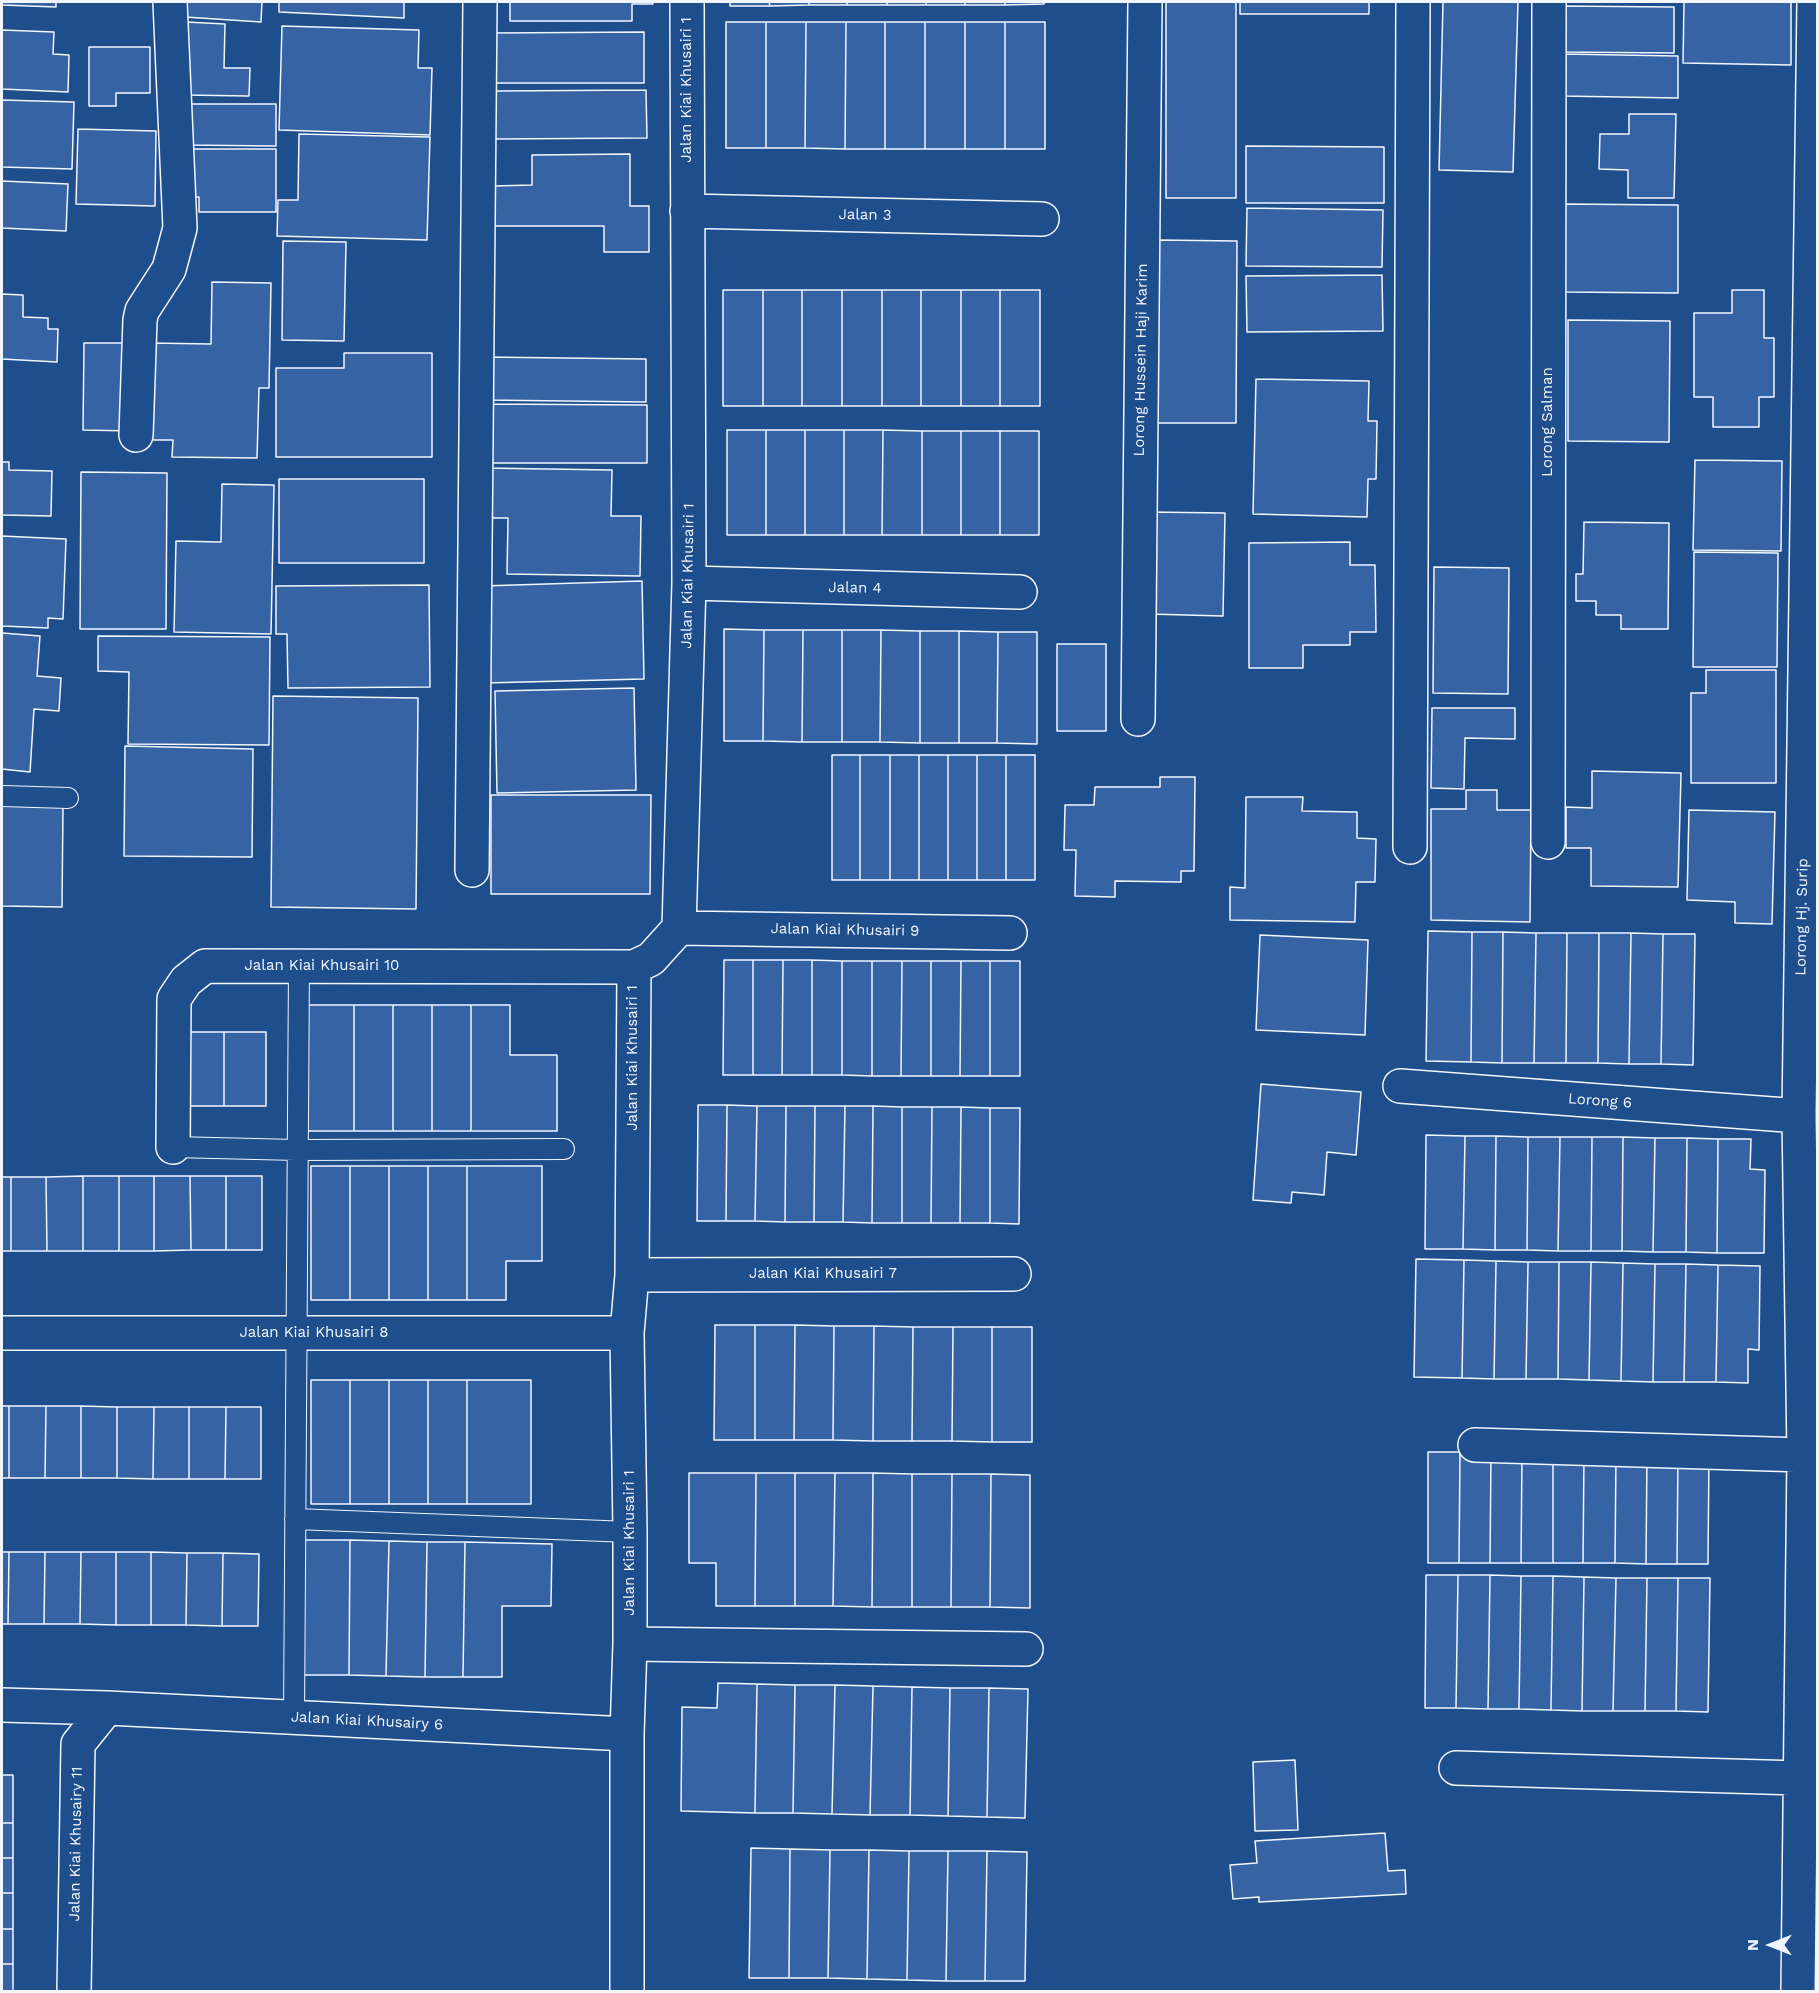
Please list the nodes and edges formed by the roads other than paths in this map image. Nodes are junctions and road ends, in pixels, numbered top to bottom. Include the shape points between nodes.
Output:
1 (170, 2) edge
2 (480, 2) edge
3 (687, 2) edge
4 (1145, 2) edge
5 (1413, 2) edge
6 (1549, 2) edge
7 (1814, 2) edge
8 (687, 211) junction
9 (1042, 219) dead end
10 (136, 435) dead end
11 (689, 583) junction
12 (1020, 592) dead end
13 (1137, 719) dead end
14 (2, 796) edge
15 (69, 798) dead end
16 (1548, 842) dead end
17 (1410, 847) dead end
18 (471, 870) dead end
19 (680, 927) junction
20 (1010, 933) dead end
21 (299, 966) junction
22 (634, 967) junction
23 (1401, 1086) dead end
24 (1798, 1116) junction
25 (173, 1147) joint
26 (564, 1149) dead end
27 (297, 1150) junction
28 (1014, 1274) dead end
29 (632, 1275) junction
30 (2, 1333) edge
31 (296, 1333) junction
32 (627, 1333) junction
33 (1808, 1441) edge
34 (1475, 1445) dead end
35 (295, 1520) junction
36 (630, 1532) junction
37 (630, 1644) junction
38 (1026, 1649) dead end
39 (2, 1705) edge
40 (107, 1708) junction
41 (294, 1717) junction
42 (627, 1734) junction
43 (1455, 1768) dead end
44 (1799, 1778) junction
45 (74, 1992) edge
46 (627, 1992) edge
47 (1798, 1992) edge

1 - 10 street via 180,228 169,269 140,320
2 - 18 street
3 - 8 street, Jalan Kiai Khusairi 1
4 - 13 street, Lorong Hussein Haji Karim
5 - 17 street
6 - 16 street, Lorong Salman
7 - 24 street, Lorong Hj. Surip
8 - 9 street, Jalan 3
8 - 11 street, Jalan Kiai Khusairi 1
11 - 12 street, Jalan 4
11 - 19 street, Jalan Kiai Khusairi 1
14 - 15 lane
19 - 20 street, Jalan Kiai Khusairi 9
19 - 22 street, Jalan Kiai Khusairi 1 via 651,959
21 - 22 street, Jalan Kiai Khusairi 10
21 - 25 street, Jalan Kiai Khusairi 10 via 205,966 186,981 174,999
21 - 27 lane
22 - 29 street, Jalan Kiai Khusairi 1
23 - 24 street, Lorong 6
24 - 33 street, Lorong Hj. Surip
25 - 27 lane
26 - 27 lane
27 - 31 lane
28 - 29 street, Jalan Kiai Khusairi 7
29 - 32 street, Jalan Kiai Khusairi 1
30 - 31 street, Jalan Kiai Khusairi 8
31 - 32 street, Jalan Kiai Khusairi 8
31 - 35 lane
32 - 36 street, Jalan Kiai Khusairi 1
33 - 34 street
33 - 44 street, Lorong Hj. Surip
35 - 36 lane
35 - 41 lane
36 - 37 street, Jalan Kiai Khusairi 1
37 - 38 street
37 - 42 street, Jalan Kiai Khusairi 1
39 - 40 street, Jalan Kiai Khusairy 6
40 - 41 street, Jalan Kiai Khusairy 6
40 - 45 street, Jalan Kiai Khusairy 11 via 78,1744
41 - 42 street, Jalan Kiai Khusairy 6
42 - 46 street, Jalan Kiai Khusairi 1
43 - 44 street
44 - 47 street, Lorong Hj. Surip

